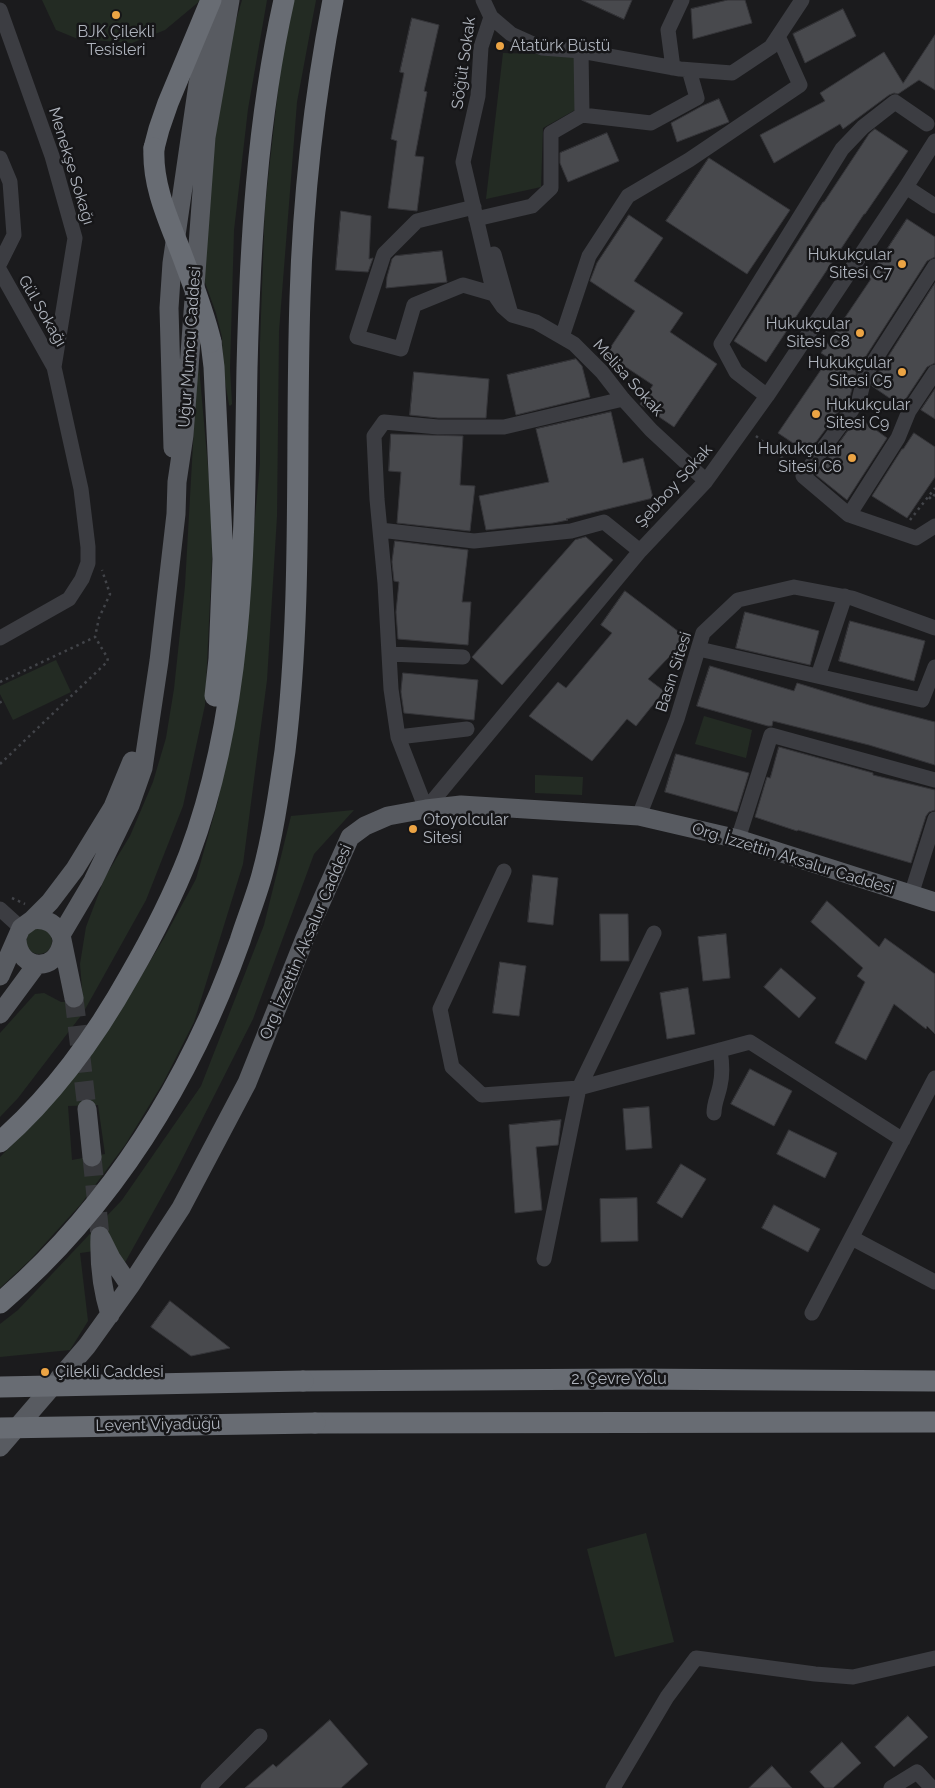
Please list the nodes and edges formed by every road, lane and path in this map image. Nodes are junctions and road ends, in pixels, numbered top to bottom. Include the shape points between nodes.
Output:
1 (212, 0) edge
2 (223, 0) edge
3 (230, 0) edge
4 (284, 0) edge
5 (333, 0) edge
6 (483, 0) edge
7 (682, 0) edge
8 (802, 0) edge
9 (0, 10) edge
10 (491, 17) junction
11 (778, 36) junction
12 (581, 51) junction
13 (673, 68) junction
14 (690, 70) junction
15 (582, 115) junction
16 (927, 124) dead end
17 (935, 141) edge
18 (0, 158) edge
19 (906, 187) junction
20 (935, 206) edge
21 (479, 214) junction
22 (0, 264) edge
23 (935, 266) edge
24 (0, 271) edge
25 (494, 294) junction
26 (512, 315) junction
27 (562, 337) junction
28 (54, 367) junction
29 (935, 372) edge
30 (766, 396) junction
31 (623, 399) junction
32 (746, 427) junction
33 (803, 476) junction
34 (706, 481) junction
35 (177, 482) junction
36 (935, 488) edge
37 (935, 494) edge
38 (928, 497) junction
39 (849, 515) junction
40 (910, 520) dead end
41 (935, 526) edge
42 (380, 530) junction
43 (88, 547) junction
44 (640, 551) junction
45 (844, 596) junction
46 (935, 628) edge
47 (95, 637) junction
48 (0, 638) edge
49 (699, 649) junction
50 (389, 654) junction
51 (463, 658) dead end
52 (935, 667) edge
53 (818, 676) junction
54 (0, 682) edge
55 (154, 695) junction
56 (0, 701) edge
57 (2, 706) dead end
58 (467, 729) dead end
59 (398, 737) junction
60 (0, 764) edge
61 (935, 780) edge
62 (209, 789) junction
63 (426, 809) junction
64 (639, 816) junction
65 (935, 819) edge
66 (738, 840) junction
67 (504, 871) dead end
68 (911, 895) junction
69 (50, 902) junction
70 (935, 902) edge
71 (5, 903) edge
72 (23, 929) junction
73 (654, 933) dead end
74 (61, 938) junction
75 (41, 964) junction
76 (0, 976) edge
77 (0, 1014) edge
78 (720, 1050) junction
79 (935, 1078) edge
80 (579, 1088) junction
81 (87, 1109) tunnel mouth
82 (714, 1113) dead end
83 (903, 1140) junction
84 (0, 1142) edge
85 (92, 1157) tunnel mouth
86 (852, 1238) junction
87 (544, 1259) dead end
88 (935, 1282) edge
89 (130, 1286) junction
90 (0, 1303) edge
91 (812, 1314) dead end
92 (110, 1315) junction
93 (935, 1381) edge
94 (0, 1386) edge
95 (935, 1422) edge
96 (0, 1442) edge
97 (935, 1658) edge
98 (260, 1736) dead end
99 (208, 1788) edge
100 (613, 1788) edge
101 (891, 1788) edge
102 (932, 1788) edge

1 - 62 highway, bridge via 168,103 154,148 158,193 191,279 211,342 214,367 223,559
2 - 35 main road via 208,40 198,84 172,263 169,308 171,407
3 - 35 main road, Uğur Mumcu Caddesi via 206,137 184,435
4 - 62 highway via 258,159 252,233 240,600 227,708
5 - 90 highway via 317,87 305,198 291,679 284,752 262,875 209,1020 167,1101 107,1190 64,1241
6 - 10 street, Söğüt Sokak
7 - 13 street via 668,30
8 - 11 street
9 - 28 street, Menekşe Sokağı via 52,156 75,238
10 - 12 street via 511,34 542,48
10 - 21 street, Söğüt Sokak via 481,47 478,96 463,162
11 - 14 street via 771,47 732,73
11 - 27 street via 800,84 689,160 628,196 589,256
12 - 13 street
12 - 15 street
13 - 14 street
14 - 15 street via 697,98 650,123
15 - 21 street via 551,133 551,188 532,206
16 - 30 street via 895,102 863,127 842,149 721,344 736,372
17 - 19 street, Şebboy Sokak
18 - 22 street via 10,182 14,235
19 - 20 street
19 - 30 street, Şebboy Sokak
21 - 25 street
21 - 25 street via 417,221 384,254 357,337 401,349 414,305 463,285
21 - 26 street
23 - 33 street via 864,376 859,400
24 - 28 street, Gül Sokağı
25 - 26 street
26 - 27 street, Melisa Sokak via 536,322
27 - 31 street, Melisa Sokak via 574,344 602,372
28 - 43 street via 81,489
29 - 39 street
30 - 32 street, Şebboy Sokak
31 - 34 street, Melisa Sokak
31 - 42 street via 504,427 438,428 384,422 374,436
32 - 33 path
32 - 34 street, Şebboy Sokak
33 - 39 street
34 - 44 street, Şebboy Sokak
35 - 55 main road, Uğur Mumcu Caddesi
36 - 38 path
37 - 38 path via 931,499
38 - 40 path
39 - 41 street via 916,538
42 - 44 street via 474,541 571,530 604,522
42 - 50 street
43 - 47 path via 100,565 110,594
43 - 48 street via 88,563 82,579 68,599
44 - 63 street, Şebboy Sokak
45 - 46 street, Basın Sitesi
45 - 49 street, Basın Sitesi via 794,586 738,600 703,633
45 - 53 street
47 - 54 path
47 - 60 path via 107,657 105,666
49 - 53 street
49 - 64 street, Basın Sitesi via 677,719
50 - 51 street
50 - 59 street
52 - 53 street via 922,700
55 - 69 main road via 127,778 113,807
55 - 74 main road via 143,768 130,805
56 - 57 path
58 - 59 street
59 - 63 street
61 - 66 street via 771,735
62 - 84 highway via 189,855 176,885 116,1000 70,1066
63 - 64 main road, Org. İzzettin Aksalur Caddesi via 461,805
63 - 89 main road, Org. İzzettin Aksalur Caddesi via 388,816 350,837 305,938 247,1083 181,1208
64 - 66 main road, Org. İzzettin Aksalur Caddesi
65 - 68 street
66 - 68 main road, Org. İzzettin Aksalur Caddesi
67 - 80 street via 440,1009 452,1067 482,1095
68 - 70 main road, Org. İzzettin Aksalur Caddesi
69 - 71 path via 28,905
69 - 72 main road
71 - 72 street
72 - 74 main road via 46,920 58,929
72 - 75 main road via 20,954 24,959
72 - 76 main road
73 - 80 street
74 - 75 main road via 57,956
74 - 75 main road via 73,993 62,975
75 - 77 main road
78 - 80 street
78 - 82 street via 720,1086
78 - 83 street via 750,1042
79 - 83 street
80 - 87 street
81 - 85 main road
83 - 86 street
86 - 88 street
86 - 91 street
89 - 92 main road, Org. İzzettin Aksalur Caddesi
89 - 92 main road via 100,1236 103,1292
92 - 96 main road, Org. İzzettin Aksalur Caddesi via 87,1346
93 - 94 highway, 2. Çevre Yolu, bridge via 628,1379
95 - 96 highway, Levent Viyadüğü, bridge via 315,1423
97 - 100 street via 853,1677 696,1658 667,1697
98 - 99 street
101 - 102 street via 917,1772

